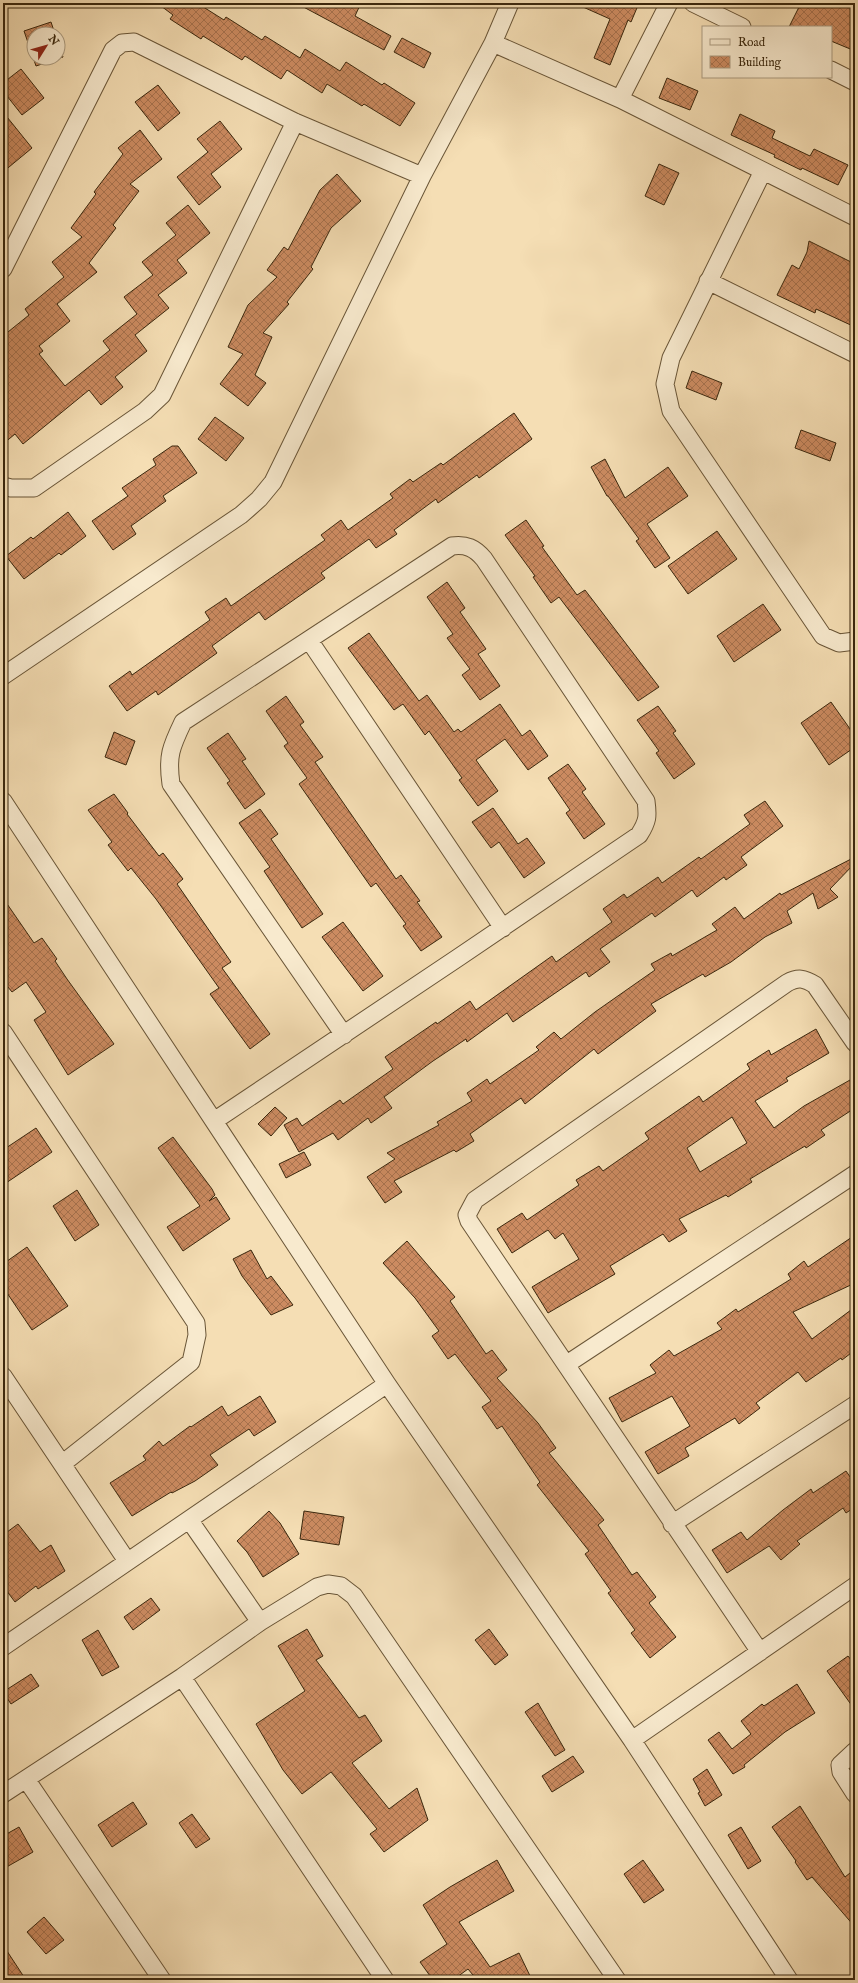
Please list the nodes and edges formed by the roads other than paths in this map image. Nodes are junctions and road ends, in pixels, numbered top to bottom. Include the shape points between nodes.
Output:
1 (510, 3) edge
2 (669, 3) edge
3 (693, 3) edge
4 (740, 26) edge
5 (493, 43) junction
6 (832, 70) edge
7 (855, 82) edge
8 (620, 99) junction
9 (295, 122) junction
10 (763, 171) junction
11 (422, 176) junction
12 (855, 217) edge
13 (3, 269) edge
14 (708, 281) junction
15 (855, 354) edge
16 (3, 486) edge
17 (309, 640) junction
18 (855, 641) edge
19 (3, 676) edge
20 (3, 801) edge
21 (503, 928) junction
22 (3, 1032) edge
23 (344, 1035) junction
24 (855, 1043) edge
25 (214, 1121) junction
26 (855, 1174) edge
27 (567, 1364) junction
28 (3, 1376) edge
29 (387, 1384) junction
30 (855, 1404) edge
31 (62, 1464) junction
32 (190, 1521) junction
33 (672, 1524) junction
34 (128, 1561) junction
35 (855, 1586) edge
36 (260, 1622) junction
37 (3, 1647) edge
38 (760, 1652) junction
39 (182, 1678) junction
40 (632, 1740) junction
41 (855, 1751) edge
42 (26, 1779) junction
43 (3, 1794) edge
44 (855, 1794) edge
45 (162, 1980) edge
46 (385, 1980) edge
47 (617, 1980) edge
48 (789, 1980) edge

1 - 5 street
2 - 8 street
3 - 4 street
5 - 8 street
5 - 11 street
6 - 7 street
8 - 10 street
9 - 11 street
9 - 13 street via 134,42 122,43 113,50
9 - 16 street via 162,394 145,411 34,488
10 - 12 street
10 - 14 street
11 - 19 street via 273,482 259,499 241,516
14 - 15 street
14 - 18 street via 671,358 665,384 671,411 823,636 839,643
17 - 21 street
17 - 21 street via 452,546 464,544 477,551 497,579 646,801 648,813 646,824 639,834
17 - 23 street via 182,722 173,742 168,764 171,784
20 - 25 street
21 - 23 street
22 - 31 street via 196,1322 197,1335 191,1362
23 - 25 street
24 - 27 street via 815,985 797,978 475,1200 467,1215 469,1221
25 - 29 street
26 - 27 street
27 - 33 street
28 - 31 street
29 - 32 street
29 - 40 street
30 - 33 street
31 - 34 street
32 - 34 street
32 - 36 street
33 - 38 street
34 - 37 street
35 - 38 street
36 - 39 street
36 - 47 street via 317,1586 341,1586 354,1596
38 - 40 street
39 - 42 street
39 - 46 street
40 - 48 street
41 - 44 street via 840,1765 840,1772
42 - 43 street
42 - 45 street

